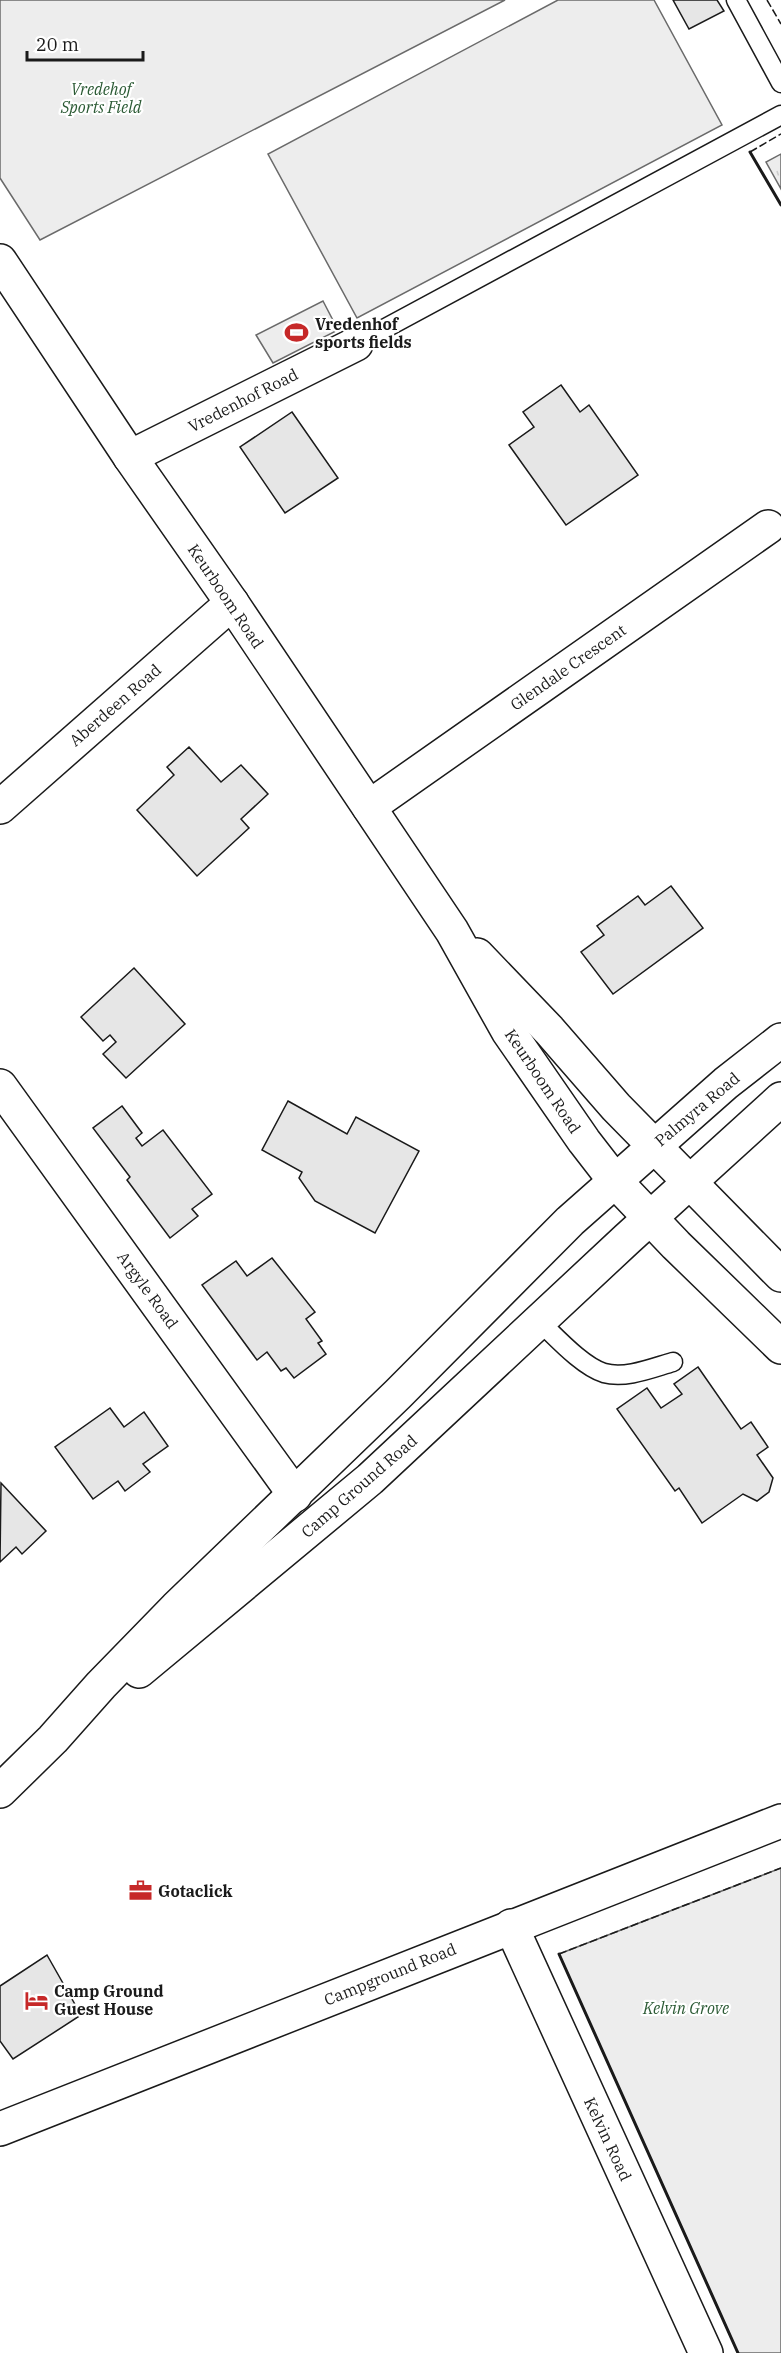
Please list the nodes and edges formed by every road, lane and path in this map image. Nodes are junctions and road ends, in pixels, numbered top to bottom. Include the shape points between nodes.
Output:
1 (736, 0) edge
2 (781, 83) edge
3 (781, 115) edge
4 (0, 261) edge
5 (356, 344) joint
6 (130, 457) junction
7 (768, 527) dead end
8 (231, 603) junction
9 (0, 807) edge
10 (369, 807) junction
11 (452, 931) junction
12 (781, 1040) edge
13 (0, 1086) edge
14 (781, 1099) edge
15 (653, 1146) junction
16 (615, 1181) junction
17 (690, 1183) junction
18 (651, 1218) junction
19 (781, 1275) edge
20 (539, 1321) junction
21 (781, 1347) edge
22 (673, 1362) dead end
23 (295, 1495) junction
24 (53, 1739) junction
25 (0, 1791) edge
26 (781, 1821) edge
27 (511, 1926) junction
28 (0, 2129) edge
29 (706, 2353) edge

1 - 2 lane
3 - 5 lane
4 - 6 main road, Keurboom Road
5 - 6 main road, Vredenhof Road
6 - 8 main road, Keurboom Road
7 - 10 main road, Glendale Crescent
8 - 9 main road, Aberdeen Road
8 - 10 main road, Keurboom Road
10 - 11 main road, Keurboom Road
11 - 15 main road, Keurboom Road via 549,1030
11 - 16 main road, Keurboom Road via 508,1031
12 - 15 main road, Palmyra Road
13 - 23 main road, Argyle Road
14 - 17 main road
15 - 16 main road, Palmyra Road
15 - 17 main road, Keurboom Road
16 - 18 main road, Keurboom Road
16 - 23 main road, Camp Ground Road
17 - 18 main road
17 - 19 main road
18 - 20 main road, Camp Ground Road
18 - 21 main road
20 - 22 lane via 592,1367 605,1373 634,1373
20 - 24 main road, Camp Ground Road via 370,1479
23 - 24 main road, Camp Ground Road via 168,1616
24 - 25 main road, Camp Ground Road
26 - 27 main road, Campground Road
27 - 28 main road, Campground Road
27 - 29 main road, Kelvin Road

